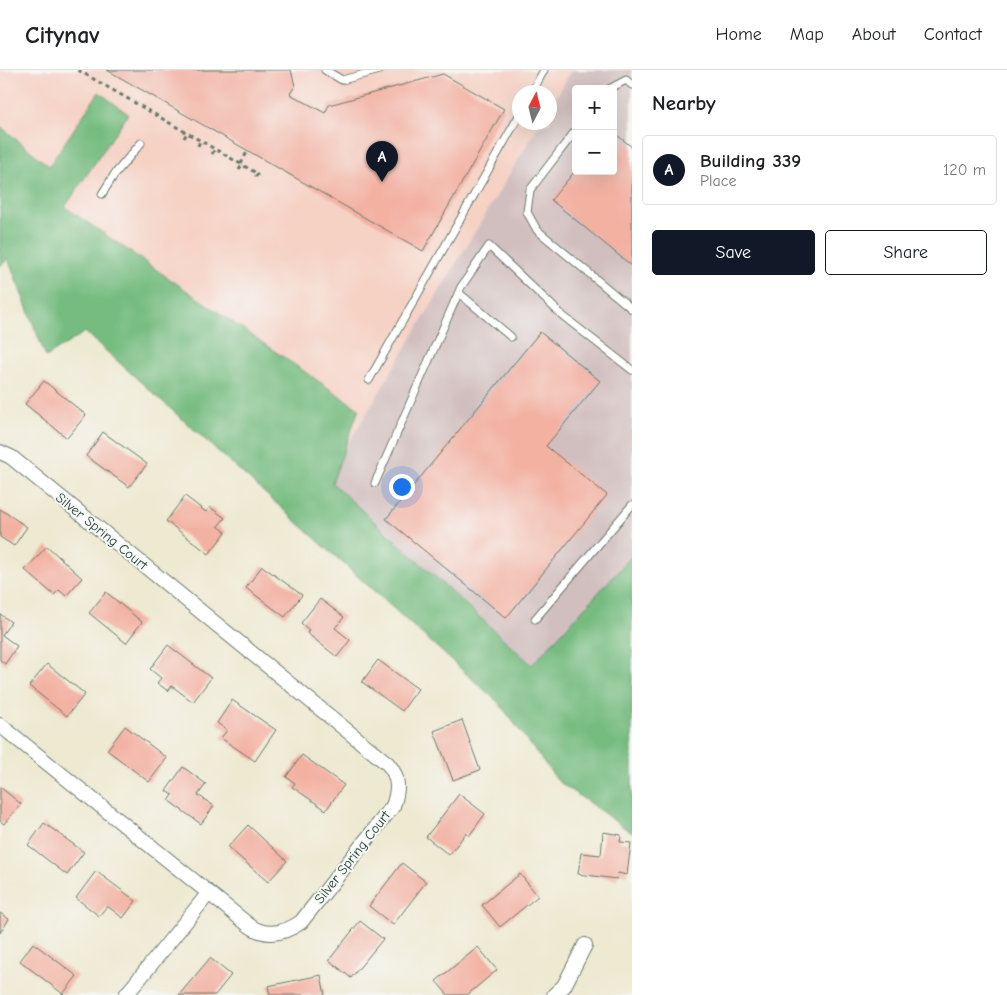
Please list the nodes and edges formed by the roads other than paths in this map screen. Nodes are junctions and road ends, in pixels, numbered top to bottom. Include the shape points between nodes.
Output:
1 (325, 70) edge
2 (380, 70) edge
3 (544, 70) edge
4 (536, 85) edge
5 (617, 85) edge
6 (632, 85) edge
7 (512, 128) edge
8 (572, 135) edge
9 (141, 143) dead end
10 (102, 194) dead end
11 (458, 293) junction
12 (632, 309) edge
13 (510, 337) dead end
14 (632, 370) edge
15 (369, 380) dead end
16 (0, 452) edge
17 (375, 483) dead end
18 (632, 505) edge
19 (535, 619) dead end
20 (0, 725) edge
21 (208, 894) junction
22 (585, 945) dead end
23 (126, 995) edge
24 (554, 995) edge

1 - 2 lane via 342,80
3 - 4 lane
5 - 6 lane via 626,80
7 - 15 lane
8 - 12 lane via 530,190 527,212 537,230
9 - 10 lane via 114,174
11 - 13 lane
11 - 14 lane via 489,246 563,316
11 - 17 lane
16 - 21 street, Silver Spring Court via 19,463 395,772 398,783 393,806 301,922 274,934 262,932
18 - 19 lane
20 - 21 street, Silver Spring Court
21 - 23 street
22 - 24 street via 564,986

